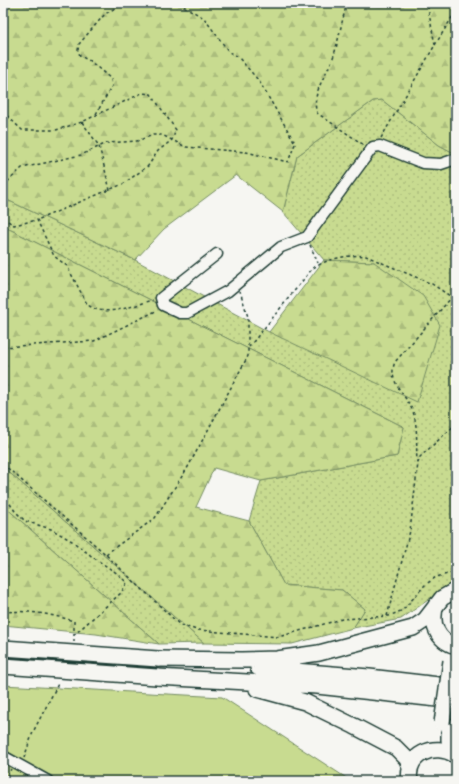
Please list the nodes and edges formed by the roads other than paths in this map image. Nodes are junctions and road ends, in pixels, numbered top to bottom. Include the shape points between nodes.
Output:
1 (456, 159) edge
2 (217, 254) dead end
3 (456, 590) edge
4 (437, 604) junction
5 (438, 634) junction
6 (456, 646) edge
7 (3, 648) edge
8 (158, 658) junction
9 (3, 666) edge
10 (157, 677) junction
11 (456, 678) edge
12 (456, 687) edge
13 (456, 701) edge
14 (445, 724) junction
15 (429, 750) junction
16 (3, 756) edge
17 (456, 756) edge
18 (410, 774) edge
19 (48, 781) edge

1 - 2 lane via 435,165 374,148 307,237 281,247 228,291 187,313 180,313 163,302
3 - 4 highway
4 - 5 highway via 433,619
4 - 8 highway via 425,620 413,628 319,653 259,660
5 - 6 highway via 443,640
5 - 14 highway, bridge via 448,646 451,661
7 - 8 highway, bridge
8 - 12 highway via 377,677
9 - 10 highway, bridge
10 - 13 highway via 317,686
10 - 18 highway via 246,687 304,702 396,748 407,759
11 - 14 highway
14 - 15 highway via 439,740
14 - 17 highway
15 - 17 highway via 443,749
15 - 18 highway via 418,756
16 - 19 lane

